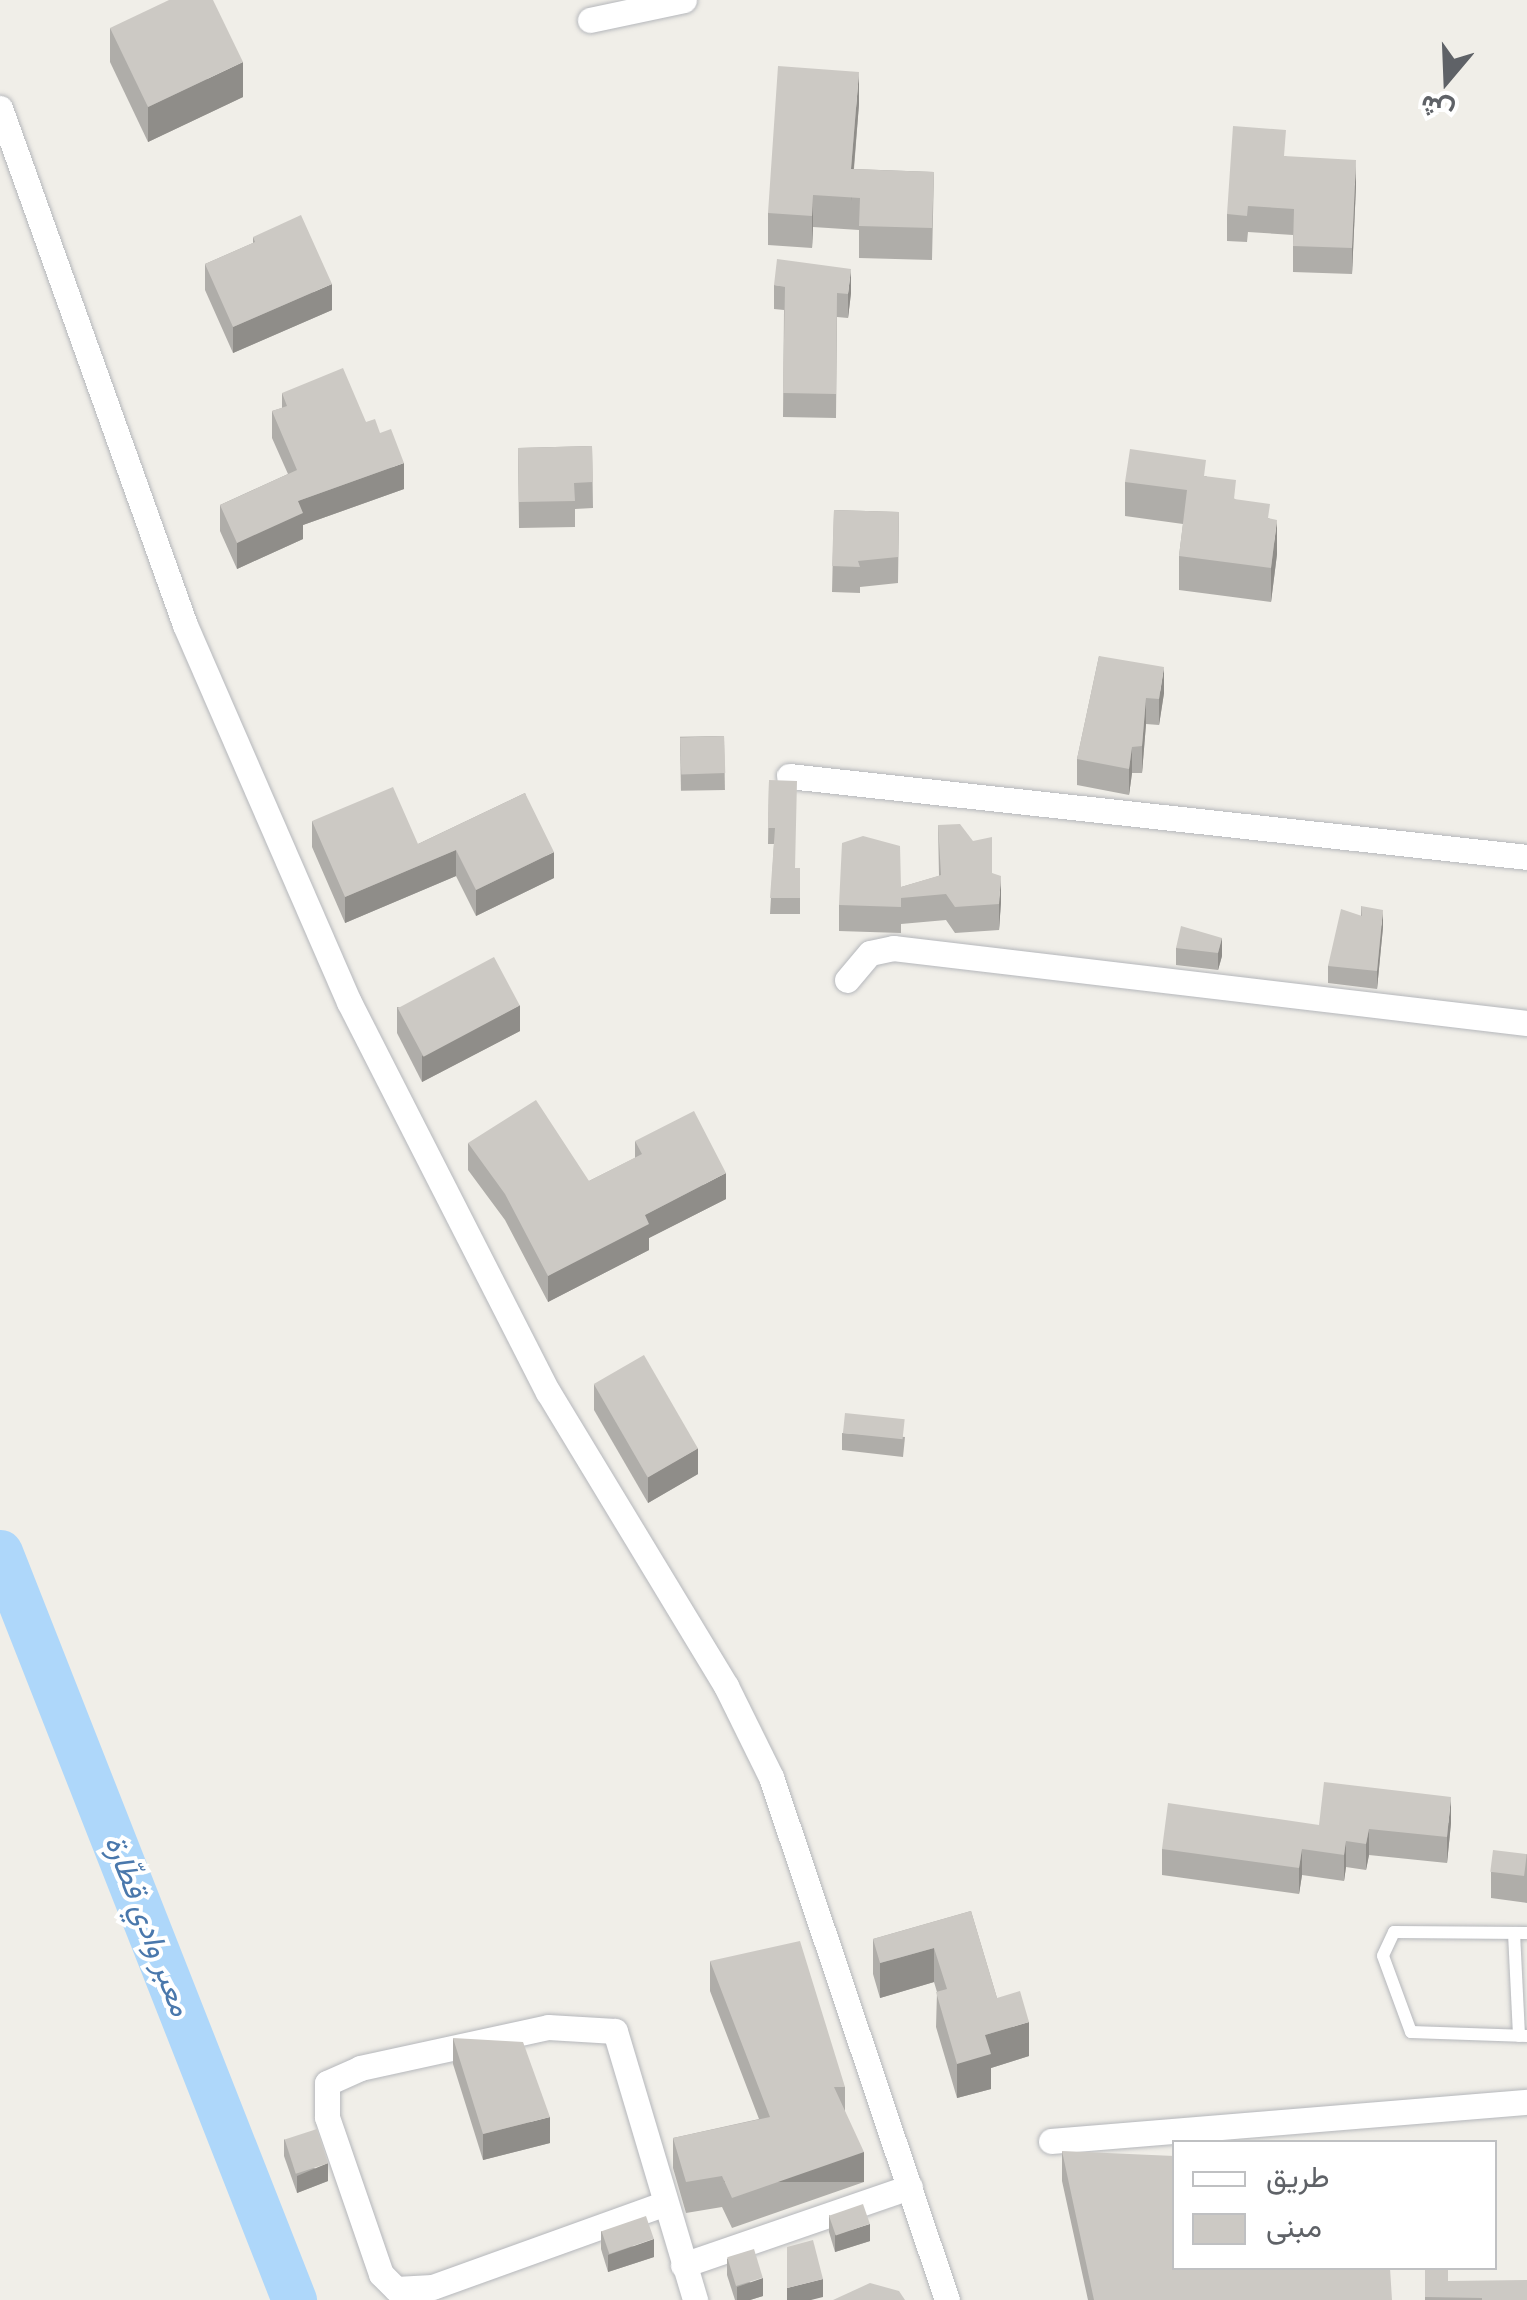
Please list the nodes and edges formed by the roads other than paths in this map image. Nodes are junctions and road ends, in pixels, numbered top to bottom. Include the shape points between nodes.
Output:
1 (684, 0) edge
2 (590, 20) dead end
3 (0, 108) edge
4 (789, 776) edge
5 (1527, 857) edge
6 (847, 980) dead end
7 (1527, 1023) edge
8 (1521, 1933) edge
9 (1523, 2036) edge
10 (1527, 2102) edge
11 (1052, 2141) dead end
12 (910, 2188) junction
13 (663, 2204) junction
14 (684, 2264) junction
15 (695, 2300) edge
16 (948, 2300) edge

1 - 2 street
3 - 12 street via 184,625 349,1002 548,1392 726,1686 771,1777
4 - 5 street
6 - 7 street via 870,953 893,948
8 - 9 lane
8 - 9 lane via 1394,1932 1383,1956 1410,2032
10 - 11 street
12 - 14 street
12 - 16 street
13 - 13 street via 616,2030 548,2027 360,2068 327,2083 327,2118 382,2274 396,2289 432,2287
13 - 14 street
14 - 15 street

